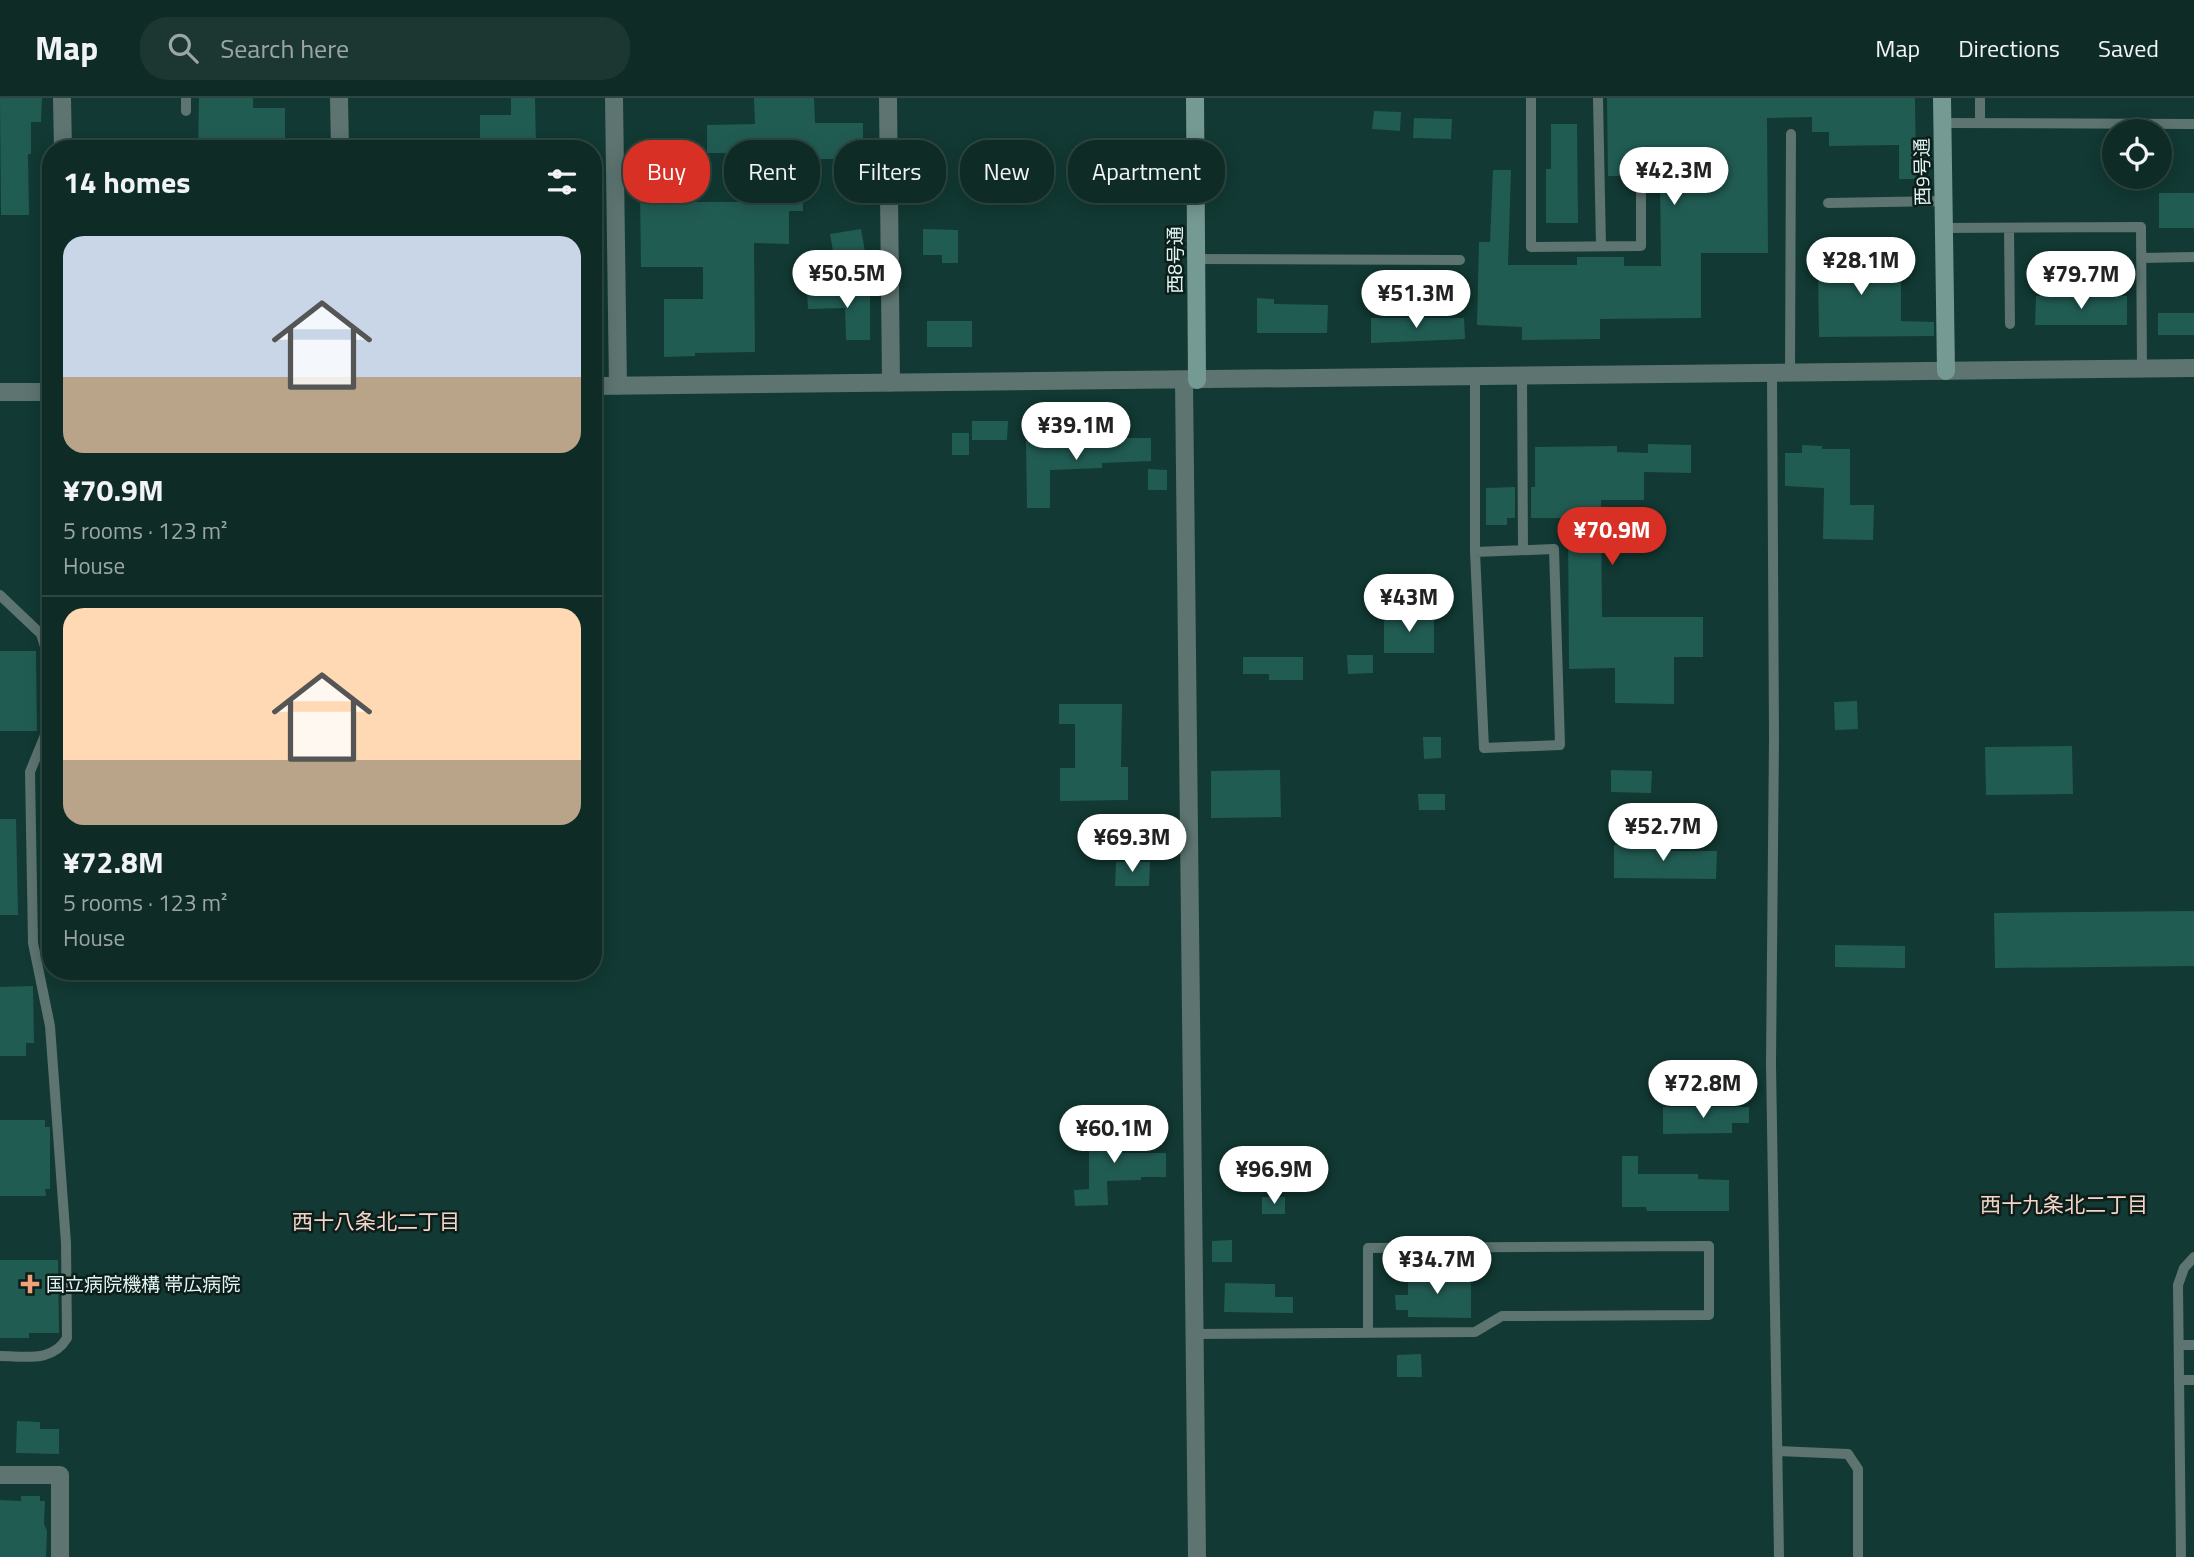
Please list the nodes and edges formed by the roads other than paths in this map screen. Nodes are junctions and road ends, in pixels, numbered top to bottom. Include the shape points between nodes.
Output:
1 (62, 98) edge
2 (186, 98) edge
3 (340, 98) edge
4 (614, 98) edge
5 (888, 98) edge
6 (1195, 98) edge
7 (1531, 98) edge
8 (1598, 98) edge
9 (1942, 98) edge
10 (1980, 98) edge
11 (186, 111) dead end
12 (1942, 123) junction
13 (1980, 123) junction
14 (2194, 124) edge
15 (1791, 134) dead end
16 (63, 140) edge
17 (340, 140) edge
18 (1642, 183) dead end
19 (1944, 201) junction
20 (1828, 203) dead end
21 (1944, 228) junction
22 (2008, 228) junction
23 (1601, 246) junction
24 (2194, 257) edge
25 (2141, 258) junction
26 (1196, 259) junction
27 (1460, 260) dead end
28 (2010, 324) dead end
29 (2194, 368) edge
30 (2143, 369) junction
31 (1946, 371) junction
32 (1781, 374) junction
33 (1522, 376) junction
34 (1475, 377) junction
35 (1190, 380) junction
36 (891, 383) junction
37 (602, 386) edge
38 (618, 386) junction
39 (0, 392) edge
40 (42, 392) edge
41 (1523, 550) junction
42 (1475, 552) junction
43 (0, 596) edge
44 (42, 637) edge
45 (42, 743) edge
46 (2194, 1257) edge
47 (1368, 1333) junction
48 (1194, 1334) junction
49 (2179, 1345) junction
50 (2194, 1345) edge
51 (0, 1356) edge
52 (2179, 1380) junction
53 (2194, 1380) edge
54 (2194, 1425) edge
55 (2180, 1426) junction
56 (1778, 1451) junction
57 (0, 1475) edge
58 (2194, 1489) edge
59 (2180, 1490) junction
60 (2181, 1536) junction
61 (2194, 1536) edge
62 (61, 1557) edge
63 (1197, 1557) edge
64 (1779, 1557) edge
65 (1858, 1557) edge
66 (2181, 1557) edge

1 - 16 street
2 - 11 lane
3 - 17 street
4 - 38 street
5 - 36 street
6 - 26 street, 西8号通
7 - 23 lane via 1531,247
8 - 23 lane
9 - 12 street, 西9号通
10 - 13 lane
12 - 13 lane
12 - 19 street, 西9号通
13 - 14 lane
15 - 32 lane
18 - 23 lane via 1641,246
19 - 20 lane
19 - 21 street, 西9号通
21 - 22 lane
21 - 31 street, 西9号通
22 - 25 lane via 2141,227
22 - 28 lane
24 - 25 lane
25 - 30 lane
26 - 27 lane
26 - 35 street, 西8号通
29 - 30 street
30 - 31 street
31 - 32 street
32 - 33 street
32 - 56 lane via 1772,1064
33 - 34 street
33 - 41 lane
34 - 35 street
34 - 42 lane
35 - 36 street
35 - 48 street
36 - 38 street
37 - 38 street
39 - 40 street
41 - 42 lane
41 - 42 lane via 1554,549 1560,745 1484,748
43 - 44 lane
45 - 51 lane via 30,772 33,943 50,1026 66,1242 67,1338 61,1348 46,1356
46 - 49 lane via 2178,1285
47 - 47 lane via 1368,1248 1709,1246 1709,1315 1502,1316 1475,1332
47 - 48 lane
48 - 63 street
49 - 50 lane
49 - 52 lane
52 - 53 lane
52 - 55 lane
54 - 55 lane
55 - 59 lane
56 - 64 lane
56 - 65 lane via 1848,1454 1858,1469
57 - 62 street via 60,1475
58 - 59 lane
59 - 60 lane
60 - 61 lane
60 - 66 lane

